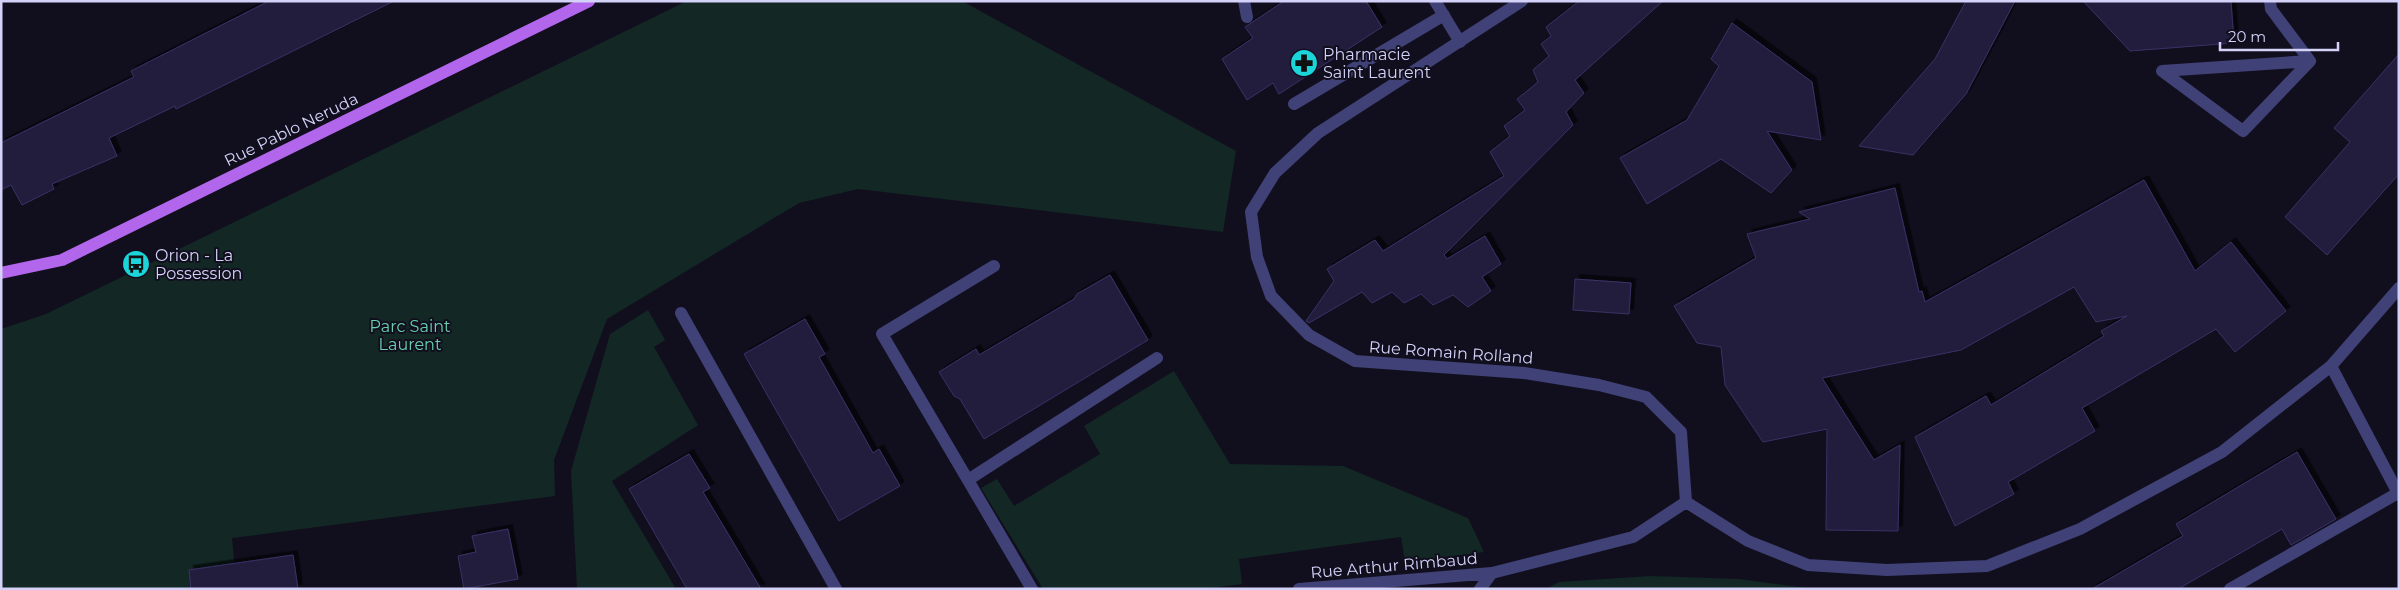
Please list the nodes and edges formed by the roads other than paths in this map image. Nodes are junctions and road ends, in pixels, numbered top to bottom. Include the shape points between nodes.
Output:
1 (590, 1) edge
2 (1244, 1) edge
3 (1435, 1) edge
4 (1522, 1) edge
5 (2270, 1) edge
6 (1444, 15) junction
7 (1247, 17) dead end
8 (1460, 42) junction
9 (2310, 61) junction
10 (1294, 104) dead end
11 (994, 266) dead end
12 (1, 273) edge
13 (2399, 288) edge
14 (681, 313) dead end
15 (1157, 358) dead end
16 (2331, 366) junction
17 (968, 480) junction
18 (2398, 494) edge
19 (1686, 502) junction
20 (1492, 573) junction
21 (836, 589) edge
22 (1032, 589) edge
23 (1299, 589) edge
24 (1480, 589) edge
25 (2230, 589) edge

1 - 12 main road, Rue Pablo Neruda via 62,260
2 - 7 street
3 - 6 street
4 - 8 street, Rue Romain Rolland
5 - 9 street via 2270,8
6 - 8 street
6 - 10 street
8 - 19 street, Rue Romain Rolland via 1318,132 1275,173 1250,212 1257,257 1271,296 1309,335 1356,361 1524,373 1598,385 1646,397 1680,432
9 - 9 street via 2243,131 2162,71 2182,70
11 - 17 street via 882,334
13 - 16 street
14 - 21 street
15 - 17 street
16 - 18 street
16 - 19 street via 2222,452 2080,529 1987,566 1887,570 1808,565 1748,541
17 - 22 street
18 - 25 street
19 - 20 street via 1633,537
20 - 23 street, Rue Arthur Rimbaud
20 - 24 street

